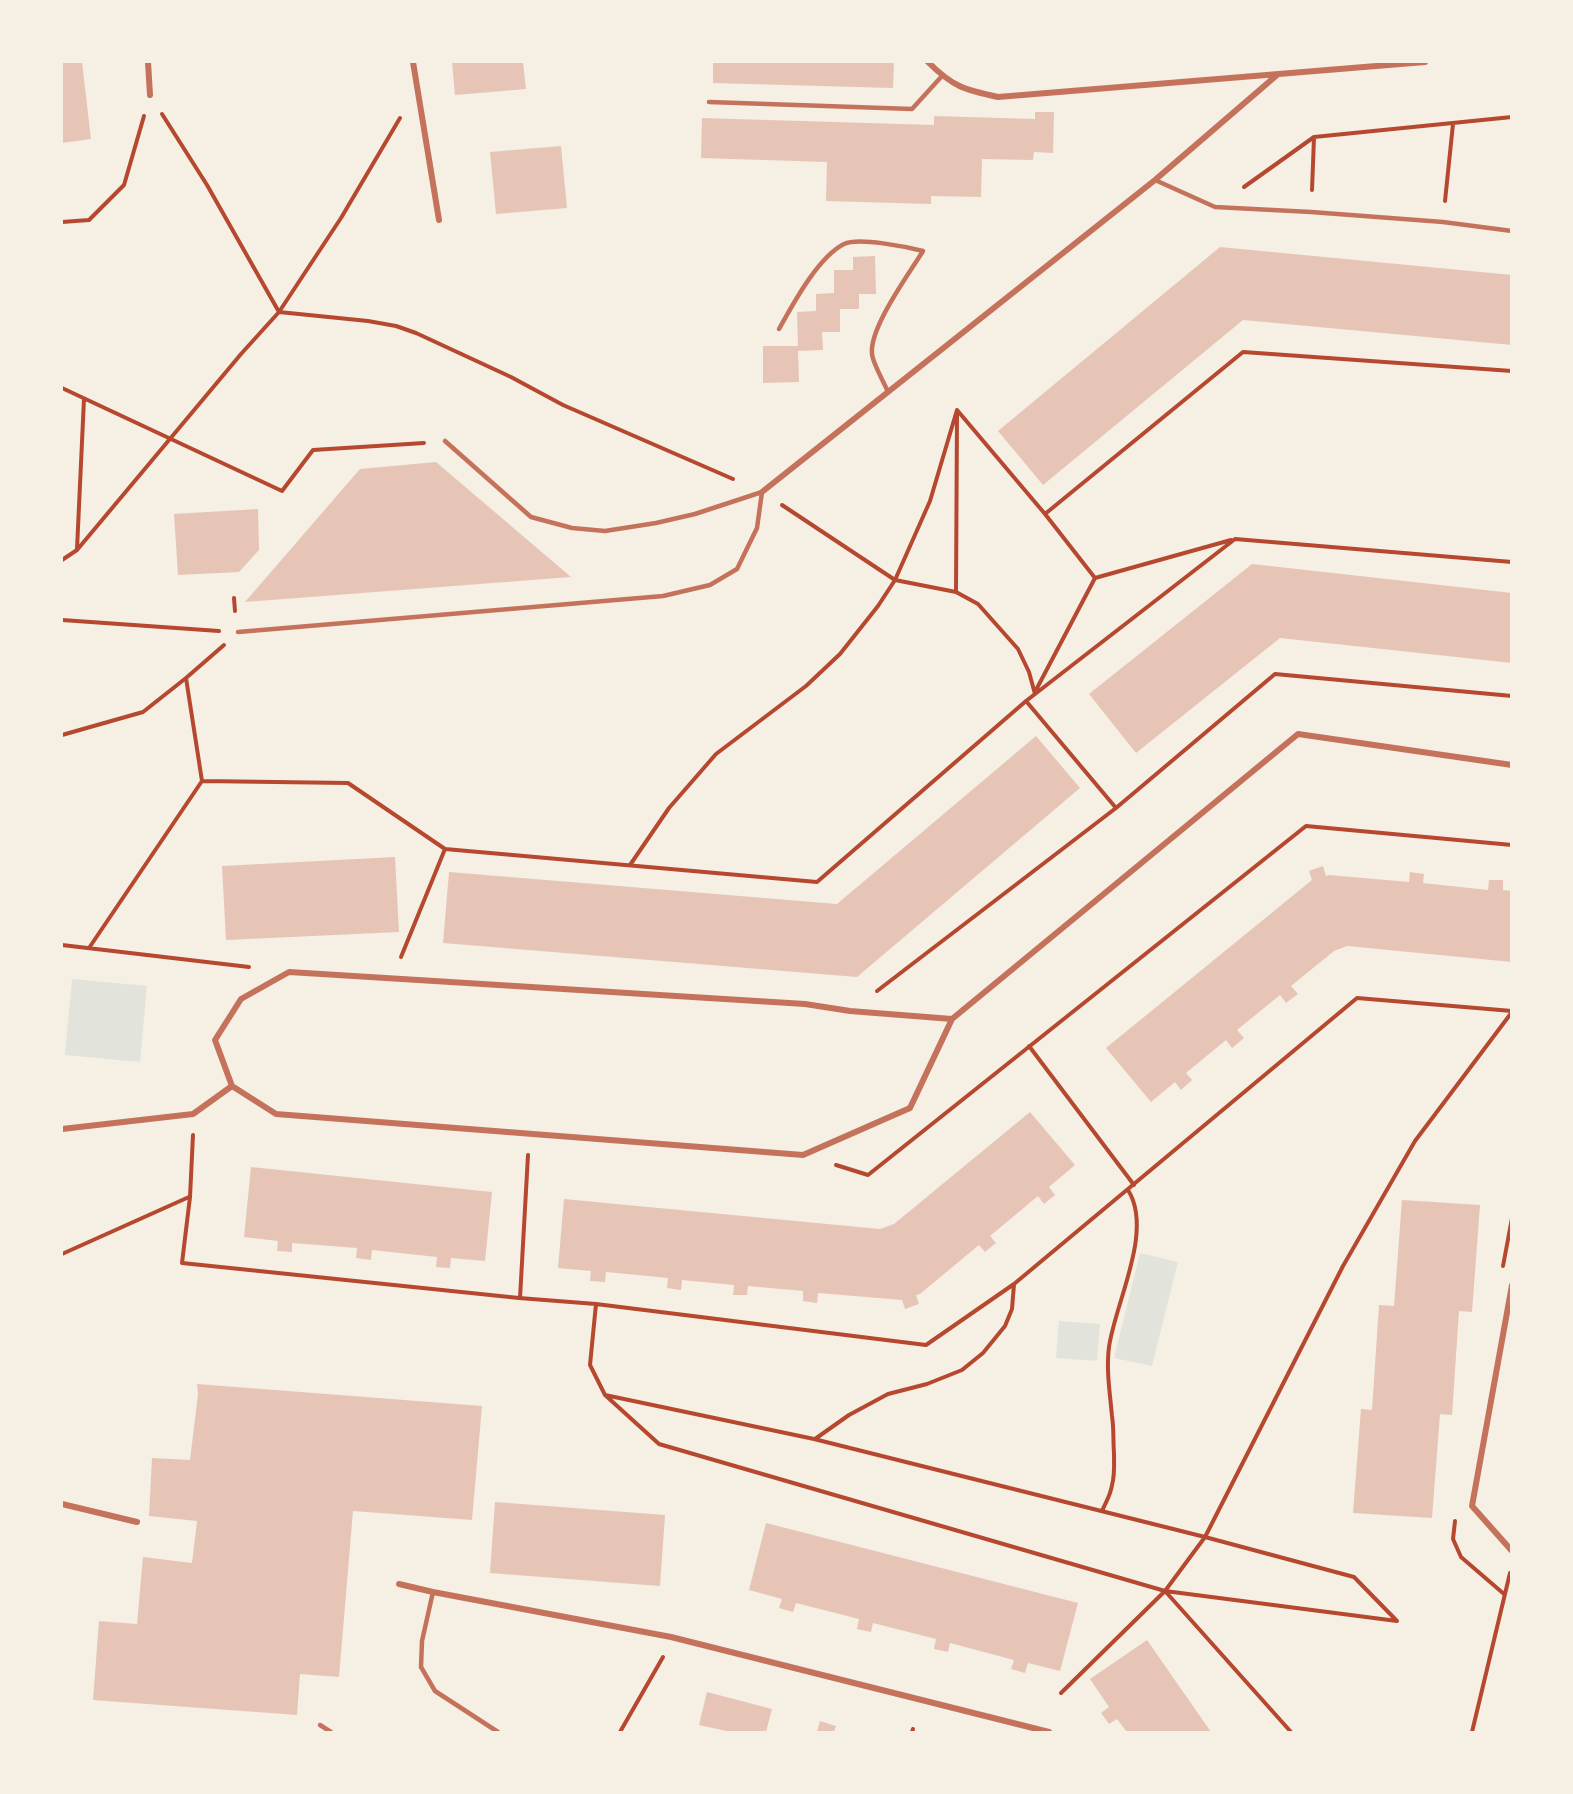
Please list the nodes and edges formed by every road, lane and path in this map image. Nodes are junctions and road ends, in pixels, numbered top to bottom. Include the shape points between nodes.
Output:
1 (148, 62) edge
2 (413, 62) edge
3 (928, 62) edge
4 (1425, 62) edge
5 (1277, 75) junction
6 (942, 76) junction
7 (417, 89) junction
8 (150, 95) junction
9 (709, 102) dead end
10 (1512, 117) edge
11 (1453, 124) junction
12 (1314, 137) junction
13 (1155, 180) junction
14 (1215, 207) junction
15 (1311, 212) junction
16 (439, 220) dead end
17 (62, 222) edge
18 (1443, 222) junction
19 (1512, 231) edge
20 (279, 312) junction
21 (779, 329) dead end
22 (1512, 371) edge
23 (62, 388) edge
24 (888, 392) junction
25 (84, 399) junction
26 (957, 410) junction
27 (171, 439) junction
28 (445, 441) joint
29 (762, 492) junction
30 (1045, 514) junction
31 (1235, 539) junction
32 (77, 550) junction
33 (62, 560) edge
34 (1512, 562) edge
35 (1095, 578) junction
36 (895, 580) junction
37 (956, 592) junction
38 (62, 620) edge
39 (238, 632) junction
40 (186, 678) junction
41 (1035, 694) junction
42 (1512, 696) edge
43 (1026, 701) junction
44 (62, 735) edge
45 (1512, 765) edge
46 (202, 781) junction
47 (1116, 808) junction
48 (1512, 845) edge
49 (445, 849) junction
50 (629, 865) junction
51 (62, 945) edge
52 (89, 948) junction
53 (289, 972) junction
54 (392, 979) junction
55 (850, 1011) junction
56 (1512, 1011) edge
57 (952, 1019) junction
58 (1029, 1046) junction
59 (232, 1086) junction
60 (193, 1114) junction
61 (62, 1129) edge
62 (529, 1134) junction
63 (803, 1155) junction
64 (1134, 1185) junction
65 (1128, 1190) junction
66 (190, 1197) junction
67 (62, 1254) edge
68 (1014, 1284) junction
69 (1512, 1285) edge
70 (519, 1298) junction
71 (596, 1304) junction
72 (605, 1395) junction
73 (814, 1439) junction
74 (62, 1504) edge
75 (1102, 1511) junction
76 (136, 1522) dead end
77 (1204, 1537) junction
78 (1512, 1551) edge
79 (1512, 1566) edge
80 (399, 1584) dead end
81 (1165, 1591) junction
82 (433, 1592) junction
83 (670, 1637) junction
84 (1061, 1693) dead end
85 (320, 1725) dead end
86 (331, 1732) edge
87 (498, 1732) edge
88 (620, 1732) edge
89 (1049, 1732) edge
90 (1291, 1732) edge
91 (1472, 1732) edge

1 - 8 street
2 - 7 street
3 - 6 street
4 - 5 street
5 - 6 street via 998,97 965,90
5 - 13 street
6 - 9 lane via 912,108
7 - 16 street
7 - 20 path via 341,218
8 - 17 path via 124,185 89,220
8 - 20 path via 207,185
10 - 11 path
11 - 12 path
11 - 18 path
12 - 14 path
12 - 15 path
13 - 14 lane
13 - 24 street
14 - 15 lane
15 - 18 lane
18 - 19 lane
20 - 27 path
20 - 29 path via 369,321 416,333 563,405
21 - 24 lane via 819,267 846,243 899,244 923,251 878,325 873,341 872,355
22 - 30 path via 1243,352
23 - 25 path
24 - 29 street
25 - 27 path
25 - 32 path
26 - 30 path
26 - 36 path via 930,501
26 - 37 path
27 - 28 path via 282,491 313,450
27 - 32 path
28 - 29 lane via 531,517 572,528 605,531 656,524
29 - 36 path
29 - 39 lane via 757,528 736,568 710,585 663,596
30 - 35 path
31 - 34 path
31 - 35 path
31 - 41 path
32 - 33 path
35 - 41 path
36 - 37 path
36 - 50 path via 840,654 806,686 716,754 669,808
37 - 41 path via 978,604 1018,649
38 - 39 path
39 - 40 path
40 - 44 path via 143,712
40 - 46 path
41 - 43 path
42 - 47 path via 1275,674
43 - 47 path
43 - 50 path via 817,882
45 - 57 street via 1298,734
46 - 49 path via 348,783
46 - 52 path
47 - 55 path
48 - 58 path via 1306,826
49 - 50 path
49 - 54 path
51 - 52 path
52 - 53 path
53 - 54 street
53 - 59 street via 241,999 215,1040
54 - 55 street via 806,1004
55 - 57 street
56 - 64 path via 1357,998
56 - 77 path via 1415,1141 1343,1266
57 - 63 street via 910,1108
58 - 63 path via 868,1175
58 - 64 path
59 - 60 street
59 - 62 street via 276,1114
60 - 61 street
60 - 66 path
62 - 63 street
62 - 70 path
64 - 65 path
65 - 68 path
65 - 75 path via 1136,1226 1130,1271 1109,1349 1114,1470 1112,1489
66 - 67 path
66 - 70 path via 182,1263
68 - 71 path via 926,1345
68 - 73 path via 1012,1309 1005,1326 963,1370 888,1394
69 - 78 street via 1472,1506
70 - 71 path
71 - 72 path via 590,1365
72 - 73 path
72 - 81 path via 659,1443
73 - 75 path
74 - 76 street
75 - 77 path
77 - 81 path
77 - 81 path via 1354,1577 1397,1621
79 - 91 path
80 - 82 street
81 - 84 path
81 - 90 path
82 - 83 street
82 - 87 lane via 422,1641 421,1667 435,1691
83 - 88 path via 662,1661
83 - 89 street
85 - 86 lane

